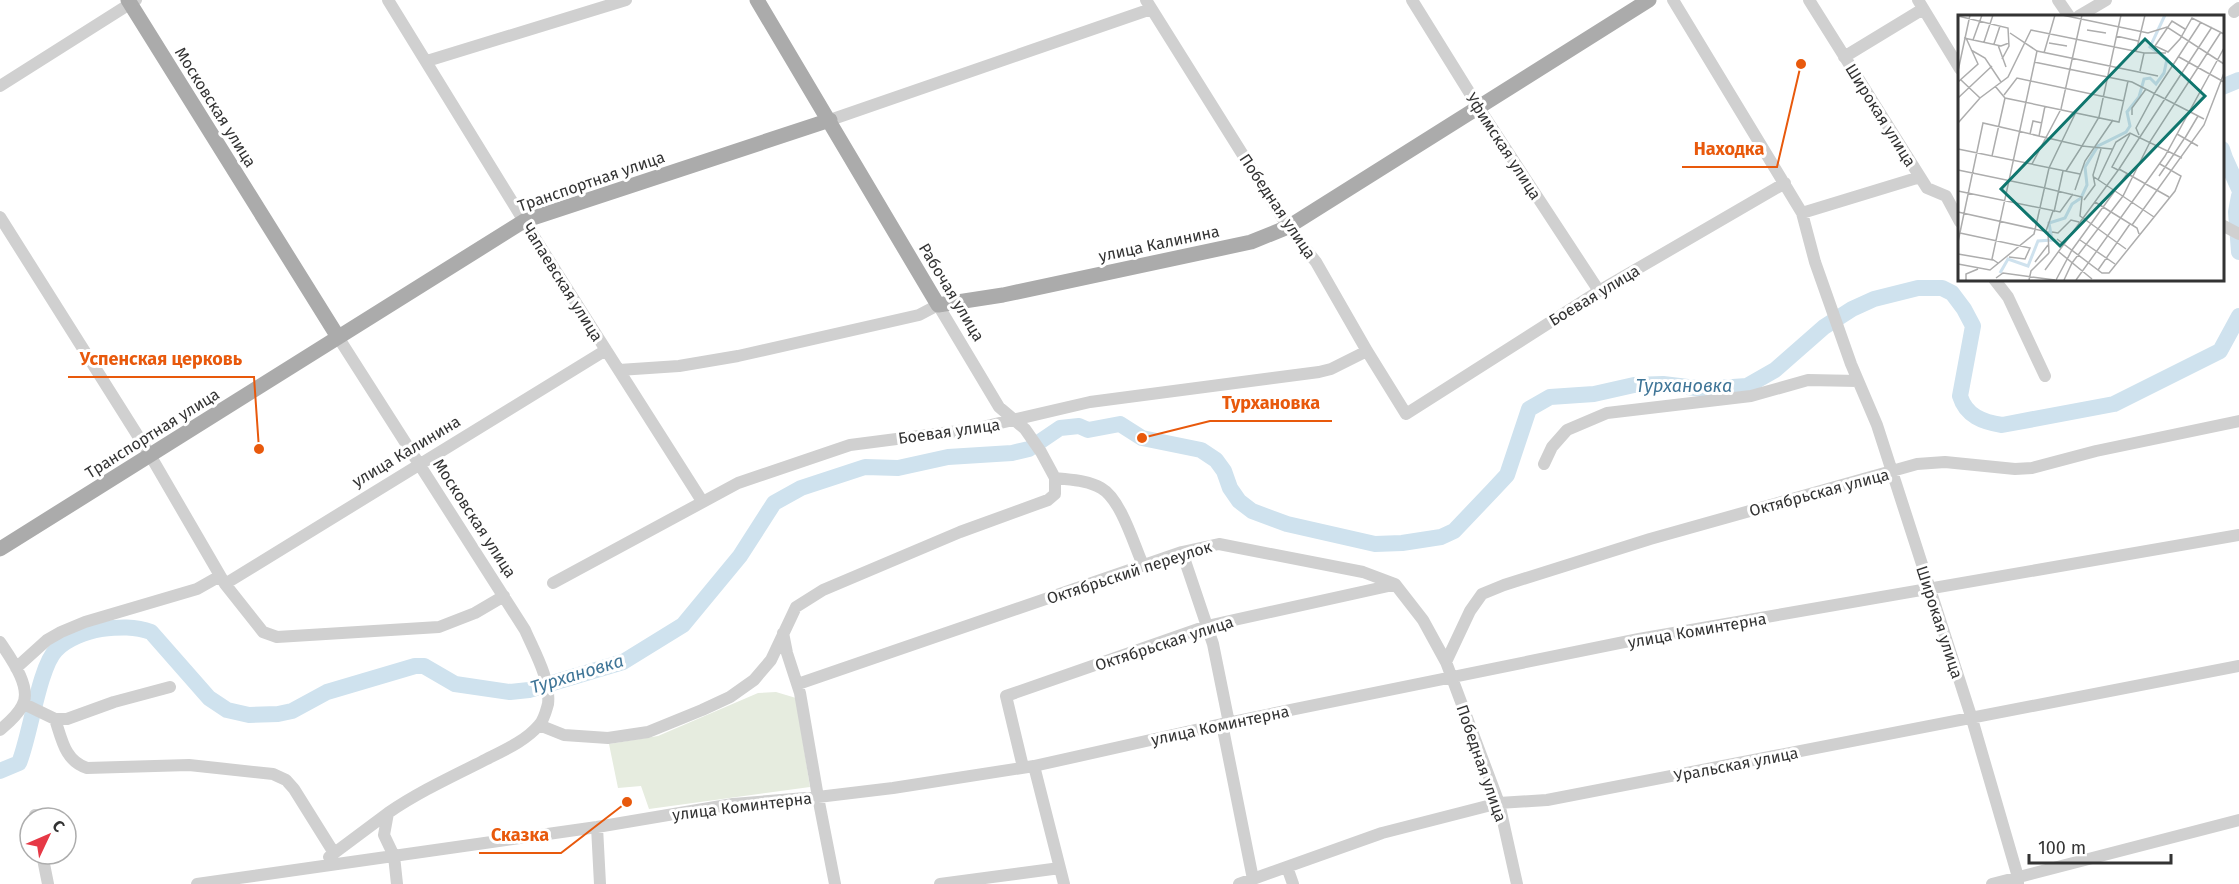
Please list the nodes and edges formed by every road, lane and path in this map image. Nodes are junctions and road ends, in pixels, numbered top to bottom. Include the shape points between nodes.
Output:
1 (388, 0) edge
2 (626, 0) edge
3 (757, 0) edge
4 (1412, 0) edge
5 (1649, 0) edge
6 (1673, 0) edge
7 (1809, 0) edge
8 (2058, 0) edge
9 (2106, 0) edge
10 (131, 1) edge
11 (1148, 4) edge
12 (1920, 4) edge
13 (2067, 15) edge
14 (2081, 15) edge
15 (1844, 57) junction
16 (427, 61) junction
17 (1958, 66) edge
18 (0, 86) edge
19 (1479, 108) junction
20 (830, 120) junction
21 (1920, 177) junction
22 (1785, 183) junction
23 (1958, 195) edge
24 (1946, 196) junction
25 (1802, 213) junction
26 (0, 217) edge
27 (1958, 218) edge
28 (524, 221) junction
29 (2224, 226) edge
30 (1288, 227) junction
31 (2239, 234) edge
32 (1995, 280) edge
33 (1599, 291) junction
34 (938, 305) junction
35 (338, 338) junction
36 (606, 350) junction
37 (1367, 351) junction
38 (619, 370) junction
39 (2045, 376) dead end
40 (1858, 381) junction
41 (1406, 414) joint
42 (1016, 421) junction
43 (2239, 421) edge
44 (150, 455) junction
45 (419, 464) junction
46 (1545, 464) dead end
47 (1892, 473) junction
48 (1055, 478) junction
49 (702, 501) junction
50 (2239, 535) edge
51 (0, 549) edge
52 (1182, 552) junction
53 (1143, 565) junction
54 (222, 580) junction
55 (553, 583) dead end
56 (1395, 584) junction
57 (1929, 589) junction
58 (504, 596) junction
59 (1206, 626) junction
60 (783, 633) junction
61 (0, 642) edge
62 (1446, 662) junction
63 (2239, 666) edge
64 (16, 668) junction
65 (1451, 678) junction
66 (798, 684) junction
67 (170, 687) dead end
68 (24, 704) junction
69 (55, 719) junction
70 (1972, 719) junction
71 (1225, 724) junction
72 (539, 725) junction
73 (0, 730) edge
74 (1028, 767) junction
75 (818, 797) junction
76 (1499, 803) junction
77 (388, 813) junction
78 (2239, 820) edge
79 (597, 827) junction
80 (334, 854) junction
81 (394, 856) junction
82 (44, 866) edge
83 (317, 867) junction
84 (1287, 867) junction
85 (1060, 868) junction
86 (1253, 879) junction
87 (2018, 880) edge
88 (48, 884) edge
89 (197, 884) edge
90 (397, 884) edge
91 (600, 884) edge
92 (836, 884) edge
93 (940, 884) edge
94 (1064, 884) edge
95 (1239, 884) edge
96 (1293, 884) edge
97 (1517, 884) edge
98 (1992, 884) edge

1 - 16 street, Чапаевская улица
2 - 16 street
3 - 20 main road, Рабочая улица
4 - 19 street, Уфимская улица
5 - 19 main road, улица Калинина
6 - 22 street
7 - 15 street, Широкая улица
8 - 13 street
9 - 14 street
10 - 18 street
10 - 35 main road, Московская улица
11 - 20 street, Транспортная улица
11 - 30 street, Победная улица
12 - 15 street
12 - 17 street
15 - 21 street, Широкая улица
16 - 28 street, Чапаевская улица
19 - 30 main road, улица Калинина
19 - 33 street, Уфимская улица
20 - 28 main road, Транспортная улица
20 - 34 main road, Рабочая улица
21 - 24 street, Широкая улица via 1927,188
21 - 25 street
22 - 25 street
22 - 33 street, Боевая улица
23 - 24 street
24 - 27 street, Широкая улица
25 - 40 street, Широкая улица via 1815,262
26 - 44 street
28 - 35 main road, Транспортная улица
28 - 36 street, Чапаевская улица
29 - 31 street
30 - 34 main road, улица Калинина via 1251,242 1003,295
30 - 37 street, Победная улица via 1317,262
32 - 39 street via 2008,297
33 - 41 street, Боевая улица
34 - 38 street, улица Калинина via 919,315 738,356 679,366
34 - 42 street, Рабочая улица via 999,407
35 - 44 main road, Транспортная улица
35 - 45 street, Московская улица
36 - 38 street, Чапаевская улица
36 - 45 street, улица Калинина
37 - 41 street, Победная улица
37 - 42 street, Боевая улица via 1319,372 1090,402
38 - 49 street, Чапаевская улица
40 - 46 street via 1808,380 1751,396 1607,413 1567,430 1552,447
40 - 47 street, Широкая улица
42 - 48 street, Рабочая улица via 1041,452
42 - 49 street, Боевая улица via 850,445 738,483
43 - 47 street, Октябрьская улица via 2032,468 1946,462 1917,464
44 - 51 main road, Транспортная улица
44 - 54 street
45 - 54 street, улица Калинина
45 - 58 street, Московская улица
47 - 57 street, Широкая улица
47 - 62 street, Октябрьская улица via 1650,539 1482,594
48 - 53 street via 1102,488 1122,516
48 - 60 street via 1055,494 1048,500 823,590 796,607
49 - 55 street, Боевая улица
50 - 57 street, улица Коминтерна
52 - 53 street, Октябрьский переулок
52 - 56 street, Октябрьский переулок via 1219,544 1364,572
52 - 59 street
53 - 66 street, Октябрьский переулок
54 - 58 street via 263,632 277,637 439,627
54 - 64 street, улица Калинина via 61,632
56 - 59 street, Октябрьская улица
56 - 62 street via 1423,620
57 - 65 street, улица Коминтерна via 1638,639
57 - 70 street, Широкая улица
58 - 72 street, Московская улица via 525,630 541,668 547,709
59 - 71 street via 1213,645
59 - 74 street, Октябрьская улица via 1006,696
60 - 66 street
60 - 72 street via 771,660 754,680 730,697 648,732 608,738 564,735
61 - 64 street
62 - 65 street
63 - 70 street, Уральская улица
64 - 68 street via 23,682
65 - 71 street, улица Коминтерна
65 - 76 street, Победная улица
66 - 75 street
67 - 69 street via 67,719
68 - 69 street
68 - 73 street
69 - 80 street via 68,756 87,768 189,765 273,774 286,780
70 - 76 street, Уральская улица via 1547,800
70 - 87 street, Широкая улица
71 - 74 street, улица Коминтерна
71 - 86 street
72 - 77 street via 505,750 412,796
74 - 75 street, улица Коминтерна
74 - 85 street
75 - 79 street, улица Коминтерна via 733,804
75 - 92 street
76 - 84 street, Уральская улица via 1382,832
76 - 97 street, Победная улица
77 - 80 street
77 - 81 street via 384,835
78 - 87 street
79 - 81 street, улица Коминтерна
79 - 91 street
80 - 83 street
81 - 83 street, улица Коминтерна
81 - 90 street
82 - 88 street
83 - 89 street, улица Коминтерна
84 - 86 street, Уральская улица
84 - 96 street
85 - 93 street
85 - 94 street
86 - 95 street, Уральская улица
87 - 98 street

